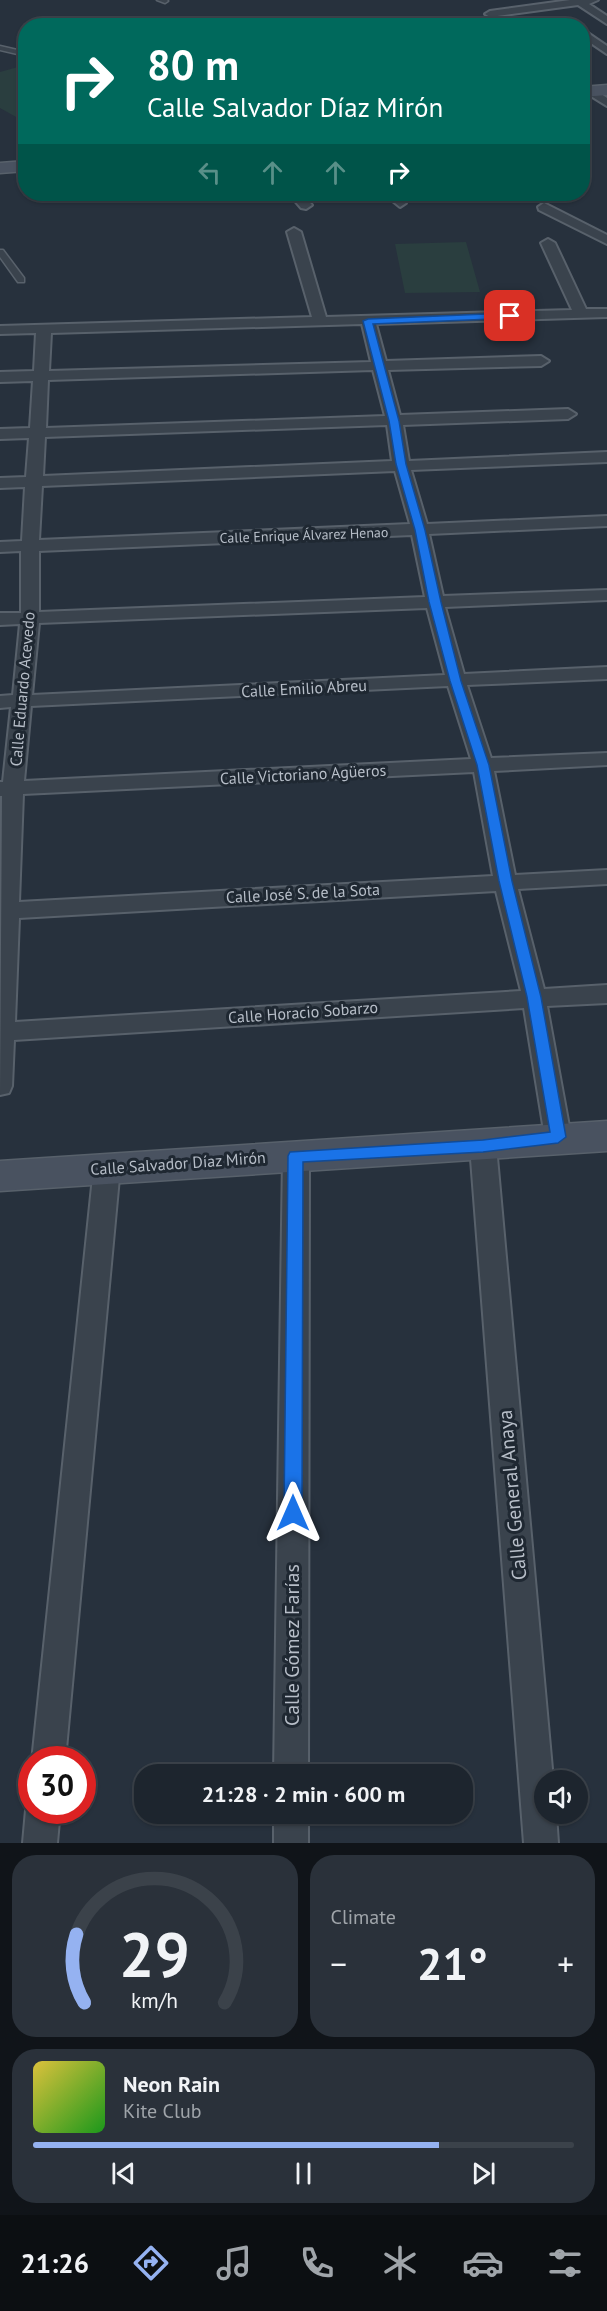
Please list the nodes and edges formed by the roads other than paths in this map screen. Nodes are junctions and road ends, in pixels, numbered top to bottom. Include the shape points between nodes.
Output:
1 (160, 0) edge
2 (165, 0) edge
3 (593, 0) edge
4 (578, 1) edge
5 (503, 18) edge
6 (607, 21) edge
7 (590, 38) edge
8 (0, 48) edge
9 (607, 51) edge
10 (18, 52) edge
11 (590, 92) edge
12 (607, 103) edge
13 (18, 167) edge
14 (0, 168) edge
15 (302, 201) edge
16 (306, 205) dead end
17 (544, 207) dead end
18 (294, 232) dead end
19 (607, 240) edge
20 (548, 243) dead end
21 (0, 252) edge
22 (21, 280) dead end
23 (581, 313) junction
24 (607, 313) edge
25 (320, 321) junction
26 (368, 321) junction
27 (44, 329) junction
28 (0, 330) edge
29 (541, 362) dead end
30 (379, 367) junction
31 (42, 375) junction
32 (0, 377) edge
33 (568, 414) dead end
34 (394, 421) junction
35 (39, 433) junction
36 (0, 434) edge
37 (607, 457) edge
38 (401, 464) junction
39 (36, 481) junction
40 (0, 483) edge
41 (607, 521) edge
42 (420, 530) junction
43 (30, 546) junction
44 (0, 548) edge
45 (607, 595) edge
46 (435, 602) junction
47 (30, 618) junction
48 (0, 619) edge
49 (607, 673) edge
50 (456, 681) junction
51 (23, 701) junction
52 (0, 702) edge
53 (607, 759) edge
54 (483, 765) junction
55 (6, 788) edge
56 (607, 877) edge
57 (505, 881) junction
58 (5, 911) edge
59 (607, 994) edge
60 (534, 997) junction
61 (2, 1032) edge
62 (0, 1086) edge
63 (607, 1136) edge
64 (558, 1137) junction
65 (483, 1146) junction
66 (296, 1156) junction
67 (107, 1167) junction
68 (0, 1176) edge
69 (49, 1746) edge
70 (291, 1764) edge
71 (42, 1824) edge
72 (291, 1824) edge
73 (40, 1843) edge
74 (291, 1843) edge
75 (542, 1843) edge

1 - 2 lane
3 - 4 street
4 - 5 street
4 - 6 street
7 - 9 street
8 - 10 lane
11 - 12 street
13 - 14 street
15 - 16 street
17 - 19 street
18 - 25 street
20 - 23 street
21 - 22 lane
23 - 24 street
23 - 26 street
25 - 26 street
25 - 27 street
26 - 30 street
27 - 28 street
27 - 31 street, Calle Eduardo Acevedo
29 - 30 street
30 - 31 street
30 - 34 street
31 - 32 street
31 - 35 street, Calle Eduardo Acevedo
33 - 34 street
34 - 35 street
34 - 38 street
35 - 36 street
35 - 39 street, Calle Eduardo Acevedo
37 - 38 street
38 - 39 street
38 - 42 street
39 - 40 street
39 - 43 street, Calle Eduardo Acevedo
41 - 42 street, Calle Enrique Álvarez Henao
42 - 43 street, Calle Enrique Álvarez Henao
42 - 46 street
43 - 44 street, Calle Enrique Álvarez Henao
43 - 47 street, Calle Eduardo Acevedo
45 - 46 street
46 - 47 street
46 - 50 street
47 - 48 street
47 - 51 street, Calle Eduardo Acevedo
49 - 50 street, Calle Emilio Abreu
50 - 51 street, Calle Emilio Abreu
50 - 54 street
51 - 52 street, Calle Emilio Abreu
51 - 55 street, Calle Eduardo Acevedo
53 - 54 street, Calle Victoriano Agüeros
54 - 55 street, Calle Victoriano Agüeros
54 - 57 street
55 - 58 street, Calle Eduardo Acevedo
56 - 57 street, Calle José S. de la Sota
57 - 58 street, Calle José S. de la Sota
57 - 60 street
58 - 61 street, Calle Eduardo Acevedo
59 - 60 street, Calle Horacio Sobarzo
60 - 61 street, Calle Horacio Sobarzo
60 - 64 street
61 - 62 street, Calle Eduardo Acevedo
63 - 64 street, Calle Salvador Díaz Mirón
64 - 65 street, Calle Salvador Díaz Mirón
65 - 66 street, Calle Salvador Díaz Mirón
65 - 75 street, Calle General Anaya
66 - 67 street, Calle Salvador Díaz Mirón
66 - 70 street, Calle Gómez Farías
67 - 68 street, Calle Salvador Díaz Mirón
67 - 69 street
71 - 73 street
72 - 74 street

